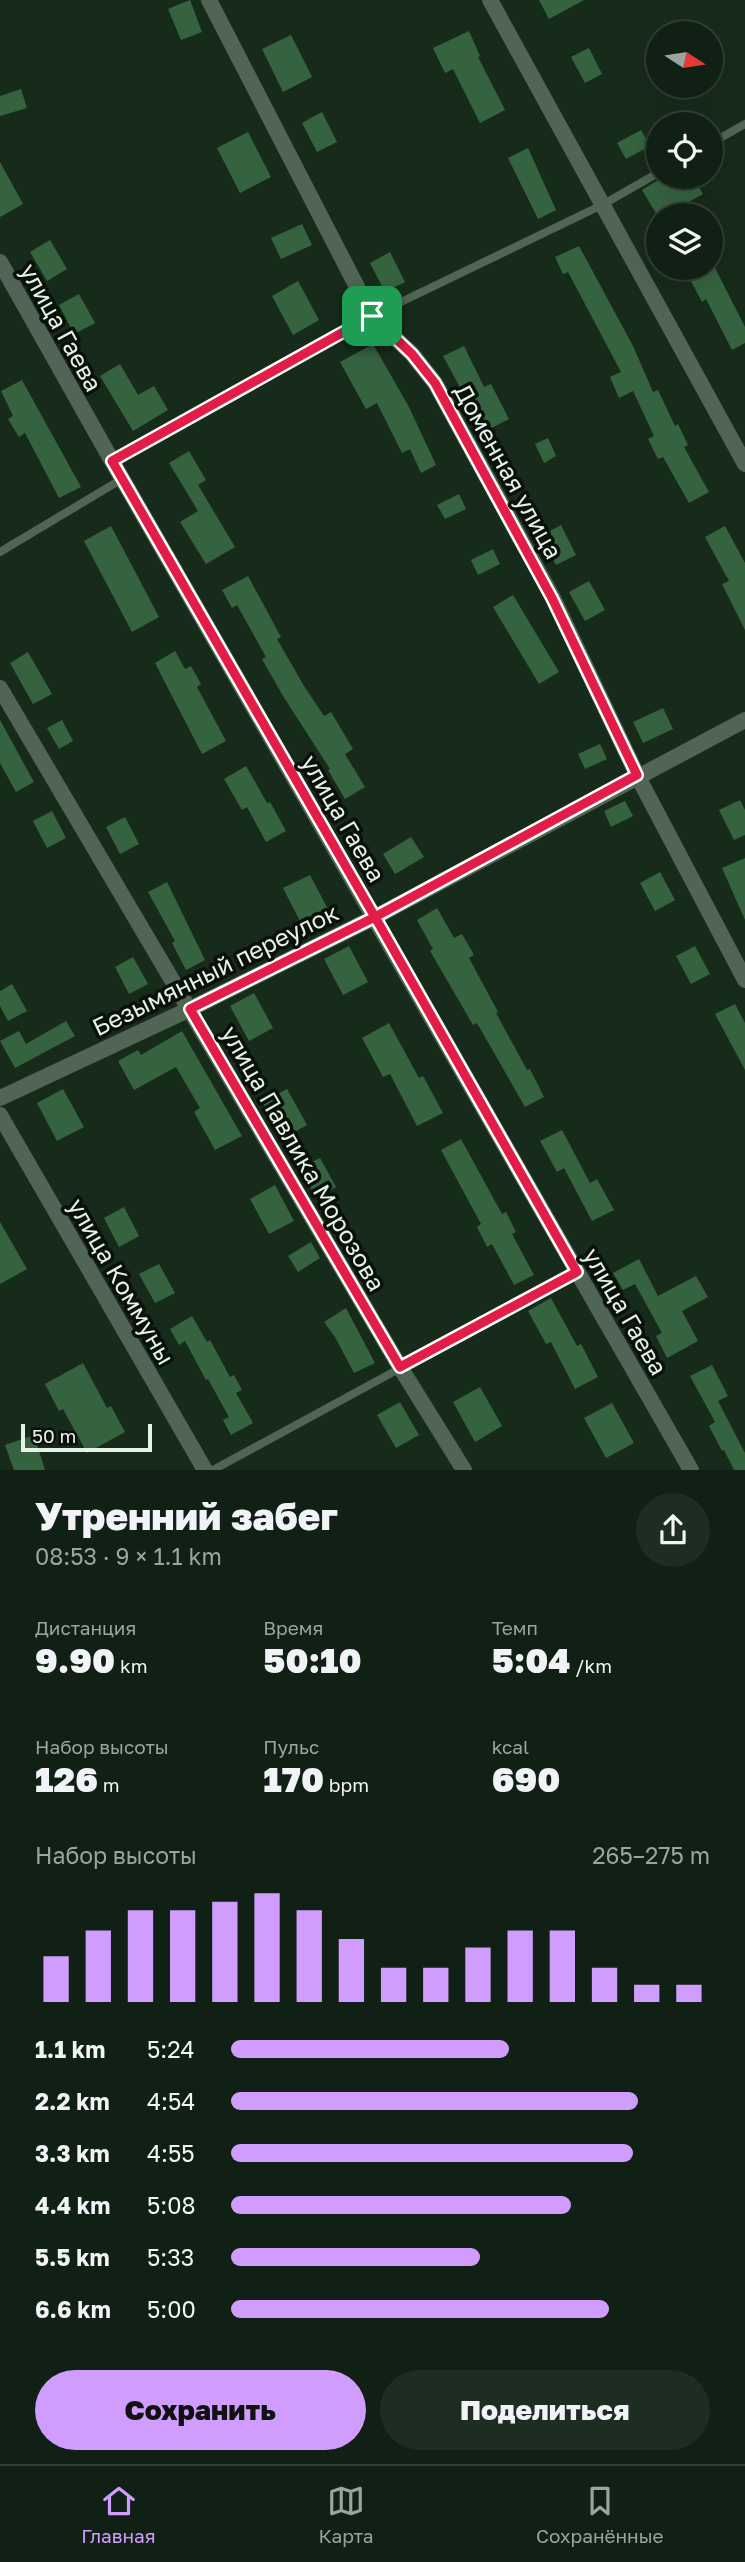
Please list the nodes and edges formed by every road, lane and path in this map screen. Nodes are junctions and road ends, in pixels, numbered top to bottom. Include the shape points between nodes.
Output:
1 (209, 0) edge
2 (490, 0) edge
3 (745, 124) edge
4 (723, 137) edge
5 (646, 180) edge
6 (602, 205) junction
7 (0, 262) edge
8 (372, 316) junction
9 (112, 461) junction
10 (745, 464) edge
11 (122, 480) junction
12 (0, 552) edge
13 (0, 688) edge
14 (745, 720) edge
15 (637, 775) junction
16 (375, 917) junction
17 (745, 980) edge
18 (190, 1009) junction
19 (0, 1098) edge
20 (0, 1115) edge
21 (577, 1272) junction
22 (400, 1367) junction
23 (205, 1470) edge
24 (213, 1470) edge
25 (464, 1470) edge
26 (691, 1470) edge

1 - 8 street, Доменная улица
2 - 6 street
3 - 4 lane
5 - 6 lane
6 - 8 lane
6 - 10 street
7 - 9 street, улица Гаева
8 - 9 lane
8 - 15 street, Доменная улица via 435,383 552,598
9 - 11 street, улица Гаева
11 - 12 lane
11 - 16 street, улица Гаева
13 - 18 street, улица Павлика Морозова
14 - 15 street, Безымянный переулок
15 - 16 street, Безымянный переулок
15 - 17 street, Доменная улица
16 - 18 street, Безымянный переулок
16 - 21 street, улица Гаева
18 - 19 street, Безымянный переулок
18 - 22 street, улица Павлика Морозова
20 - 23 street, улица Коммуны
21 - 22 lane
21 - 26 street, улица Гаева
22 - 24 lane
22 - 25 street, улица Павлика Морозова

